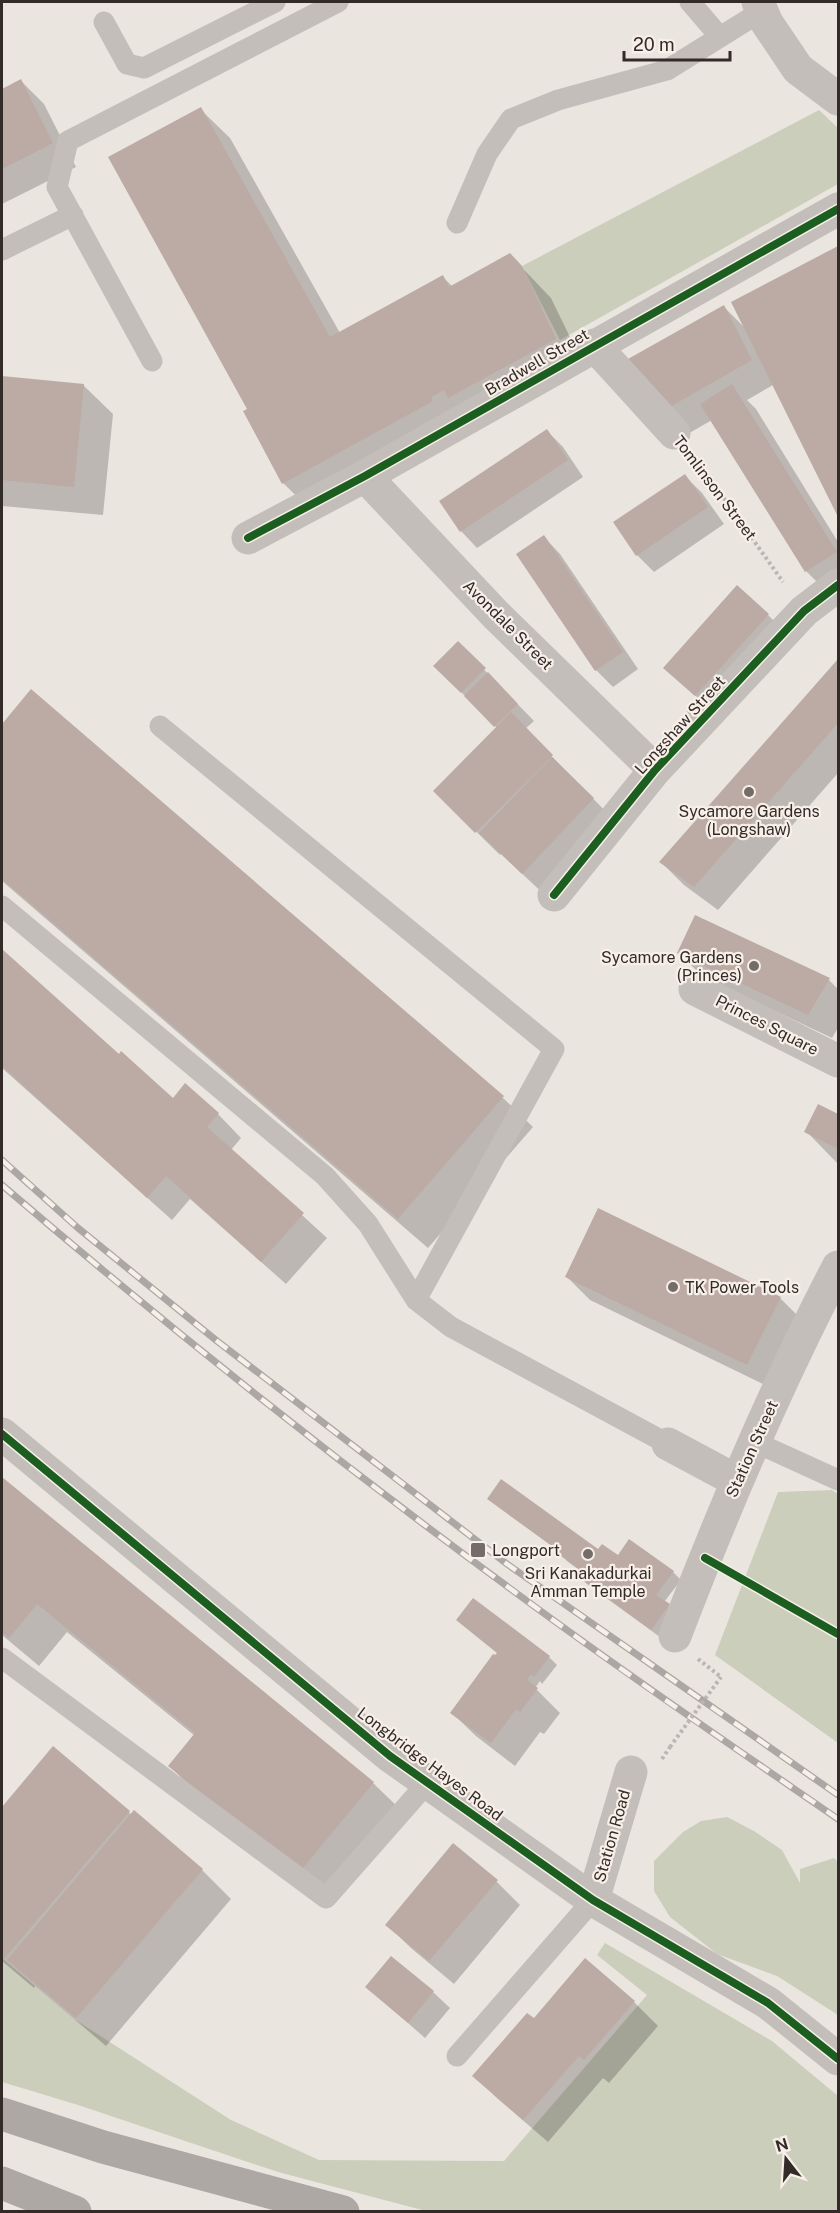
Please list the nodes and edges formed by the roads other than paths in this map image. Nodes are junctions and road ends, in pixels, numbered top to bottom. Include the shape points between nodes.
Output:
1 (275, 2) edge
2 (338, 2) edge
3 (690, 2) edge
4 (760, 6) edge
5 (104, 22) dead end
6 (720, 37) junction
7 (838, 99) edge
8 (838, 209) edge
9 (73, 215) junction
10 (457, 222) dead end
11 (2, 250) edge
12 (594, 345) junction
13 (152, 361) dead end
14 (674, 433) road end
15 (365, 476) junction
16 (248, 538) dead end
17 (838, 585) edge
18 (160, 726) dead end
19 (655, 770) junction
20 (554, 895) dead end
21 (2, 906) edge
22 (695, 989) dead end
23 (838, 1061) edge
24 (838, 1267) edge
25 (416, 1300) junction
26 (2, 1434) edge
27 (755, 1442) junction
28 (668, 1444) joint
29 (838, 1479) edge
30 (737, 1481) junction
31 (675, 1636) dead end
32 (2, 1658) edge
33 (631, 1773) dead end
34 (428, 1782) junction
35 (593, 1900) junction
36 (457, 2056) dead end
37 (838, 2059) edge
38 (2, 2114) edge
39 (2, 2183) edge
40 (75, 2211) edge
41 (343, 2211) edge

1 - 5 lane via 144,68 127,64
2 - 9 lane via 68,141 57,187
3 - 6 lane
4 - 6 lane
4 - 7 street via 766,23 798,69
6 - 10 lane via 667,70 558,100 511,119 487,154
8 - 12 street, Bradwell Street
9 - 11 lane
9 - 13 lane
12 - 14 street, Tomlinson Street
12 - 15 street, Bradwell Street
15 - 16 street, Bradwell Street
15 - 19 street, Avondale Street via 496,615
17 - 19 street, Longshaw Street via 804,611
18 - 25 lane via 554,1049
19 - 20 street, Longshaw Street
21 - 25 lane via 326,1176 368,1224
22 - 23 street, Princes Square
24 - 27 street, Station Street
25 - 28 lane via 452,1327
26 - 34 street, Longbridge Hayes Road via 390,1756
27 - 29 lane
27 - 30 street, Station Street
28 - 30 street
30 - 31 street, Station Street
32 - 34 lane via 326,1898
33 - 35 street, Station Road
34 - 35 street, Longbridge Hayes Road
35 - 36 lane
35 - 37 street, Longbridge Hayes Road via 768,2003
38 - 41 highway via 103,2147
39 - 40 highway

